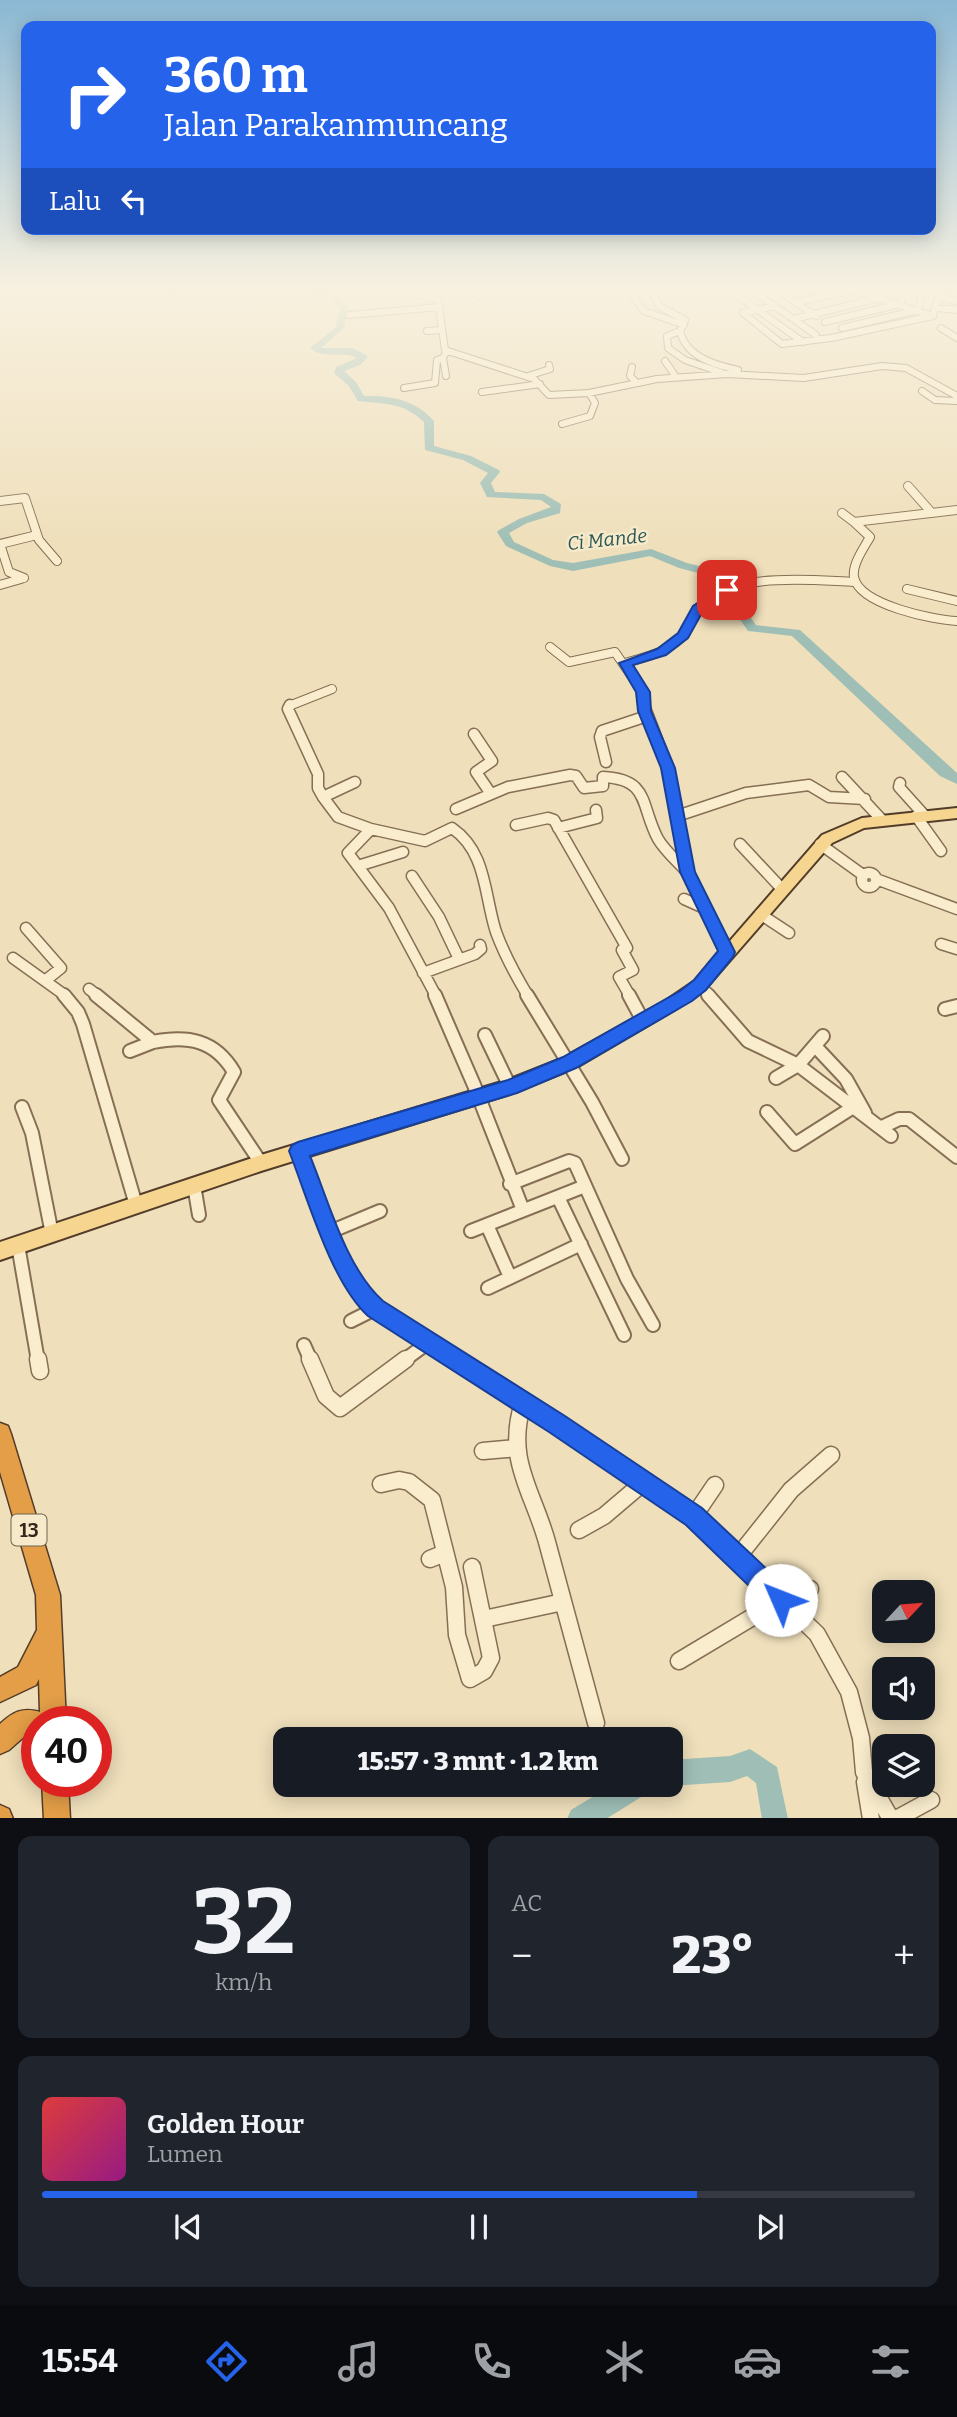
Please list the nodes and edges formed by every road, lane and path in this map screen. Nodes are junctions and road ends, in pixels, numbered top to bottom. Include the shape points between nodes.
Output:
1 (436, 376) edge
2 (527, 376) edge
3 (629, 376) edge
4 (716, 376) edge
5 (771, 376) edge
6 (775, 376) joint
7 (810, 376) edge
8 (922, 376) edge
9 (676, 377) joint
10 (637, 383) junction
11 (540, 384) junction
12 (568, 385) dead end
13 (404, 388) dead end
14 (507, 388) junction
15 (957, 388) edge
16 (945, 389) junction
17 (922, 391) dead end
18 (482, 392) dead end
19 (589, 393) junction
20 (572, 394) junction
21 (504, 397) dead end
22 (957, 398) edge
23 (562, 424) dead end
24 (908, 486) dead end
25 (0, 501) edge
26 (957, 510) edge
27 (931, 512) junction
28 (842, 513) dead end
29 (854, 522) junction
30 (37, 535) junction
31 (0, 544) edge
32 (57, 561) dead end
33 (855, 582) junction
34 (0, 585) edge
35 (907, 589) dead end
36 (957, 601) edge
37 (957, 621) edge
38 (550, 647) dead end
39 (625, 663) junction
40 (332, 689) dead end
41 (647, 716) junction
42 (474, 734) dead end
43 (606, 762) dead end
44 (842, 777) dead end
45 (355, 782) dead end
46 (900, 783) dead end
47 (491, 794) junction
48 (323, 797) junction
49 (865, 799) junction
50 (456, 809) dead end
51 (596, 810) dead end
52 (957, 813) edge
53 (677, 816) junction
54 (921, 816) junction
55 (881, 819) junction
56 (516, 825) dead end
57 (558, 828) junction
58 (371, 829) junction
59 (740, 844) dead end
60 (820, 844) junction
61 (941, 851) dead end
62 (403, 852) dead end
63 (361, 865) junction
64 (687, 872) junction
65 (412, 876) dead end
66 (782, 889) junction
67 (684, 899) dead end
68 (704, 908) junction
69 (957, 909) edge
70 (760, 914) junction
71 (26, 928) dead end
72 (789, 933) dead end
73 (941, 944) dead end
74 (480, 945) dead end
75 (957, 949) edge
76 (727, 952) junction
77 (13, 958) dead end
78 (459, 959) junction
79 (423, 973) junction
80 (46, 980) junction
81 (700, 985) junction
82 (89, 989) dead end
83 (643, 1021) junction
84 (485, 1035) dead end
85 (153, 1042) junction
86 (131, 1051) dead end
87 (569, 1063) junction
88 (798, 1065) junction
89 (776, 1078) dead end
90 (510, 1087) junction
91 (479, 1097) junction
92 (22, 1107) dead end
93 (860, 1110) junction
94 (767, 1112) dead end
95 (298, 1151) junction
96 (957, 1157) edge
97 (622, 1159) dead end
98 (261, 1163) junction
99 (510, 1184) junction
100 (194, 1185) junction
101 (585, 1185) junction
102 (558, 1197) junction
103 (136, 1205) junction
104 (523, 1210) junction
105 (380, 1211) dead end
106 (199, 1215) dead end
107 (487, 1225) junction
108 (332, 1231) junction
109 (471, 1231) dead end
110 (52, 1234) junction
111 (581, 1244) junction
112 (18, 1245) junction
113 (0, 1251) edge
114 (510, 1277) junction
115 (488, 1288) dead end
116 (375, 1309) junction
117 (351, 1321) dead end
118 (653, 1325) dead end
119 (625, 1335) dead end
120 (429, 1342) junction
121 (304, 1345) dead end
122 (40, 1371) dead end
123 (523, 1403) junction
124 (0, 1434) edge
125 (517, 1448) junction
126 (483, 1451) dead end
127 (831, 1455) dead end
128 (644, 1482) junction
129 (381, 1485) dead end
130 (715, 1485) dead end
131 (694, 1517) junction
132 (579, 1530) dead end
133 (737, 1558) junction
134 (472, 1567) dead end
135 (810, 1590) dead end
136 (563, 1602) junction
137 (787, 1606) junction
138 (484, 1619) junction
139 (50, 1627) junction
140 (679, 1661) dead end
141 (0, 1690) edge
142 (52, 1706) edge
143 (596, 1723) dead end
144 (21, 1724) edge
145 (0, 1741) edge
146 (864, 1772) junction
147 (56, 1797) edge
148 (931, 1800) dead end
149 (886, 1816) edge
150 (57, 1818) edge

1 - 13 street via 435,383
2 - 11 street
3 - 10 street
4 - 9 street
5 - 6 street
6 - 7 street
8 - 16 street
9 - 10 street
10 - 19 street
11 - 14 street
11 - 20 street via 548,394
12 - 20 street
14 - 18 street
14 - 21 street
15 - 16 street
16 - 22 street
17 - 22 street via 935,400
19 - 20 street
19 - 23 street via 595,403 590,416
24 - 27 street
25 - 30 street via 25,498
26 - 27 street
27 - 29 street
28 - 29 street
29 - 33 street via 870,537 858,558
30 - 31 street
30 - 32 street
31 - 34 street via 9,572 24,579
33 - 37 street via 887,609
33 - 39 street via 808,578 736,587 698,609 683,635 662,652
35 - 36 street
38 - 39 street via 569,662 612,651
39 - 41 street via 643,692
40 - 48 street via 288,705
41 - 43 street via 602,731
41 - 53 street via 668,768
42 - 47 street via 492,761 476,772
44 - 49 street
45 - 48 street
46 - 54 street
47 - 50 street
47 - 64 street via 573,774 582,788 603,786 605,777 630,780 640,792 659,841
48 - 58 street via 338,817
49 - 53 street via 830,797 809,785 746,793
49 - 55 street
51 - 57 street via 597,818
52 - 54 main road
53 - 64 street
54 - 55 main road
54 - 61 street
55 - 60 main road via 849,827
56 - 57 street via 548,818
57 - 83 street via 626,948 622,950 633,970 619,977
58 - 63 street via 349,850
58 - 87 street via 425,841 452,828 466,837 513,969
59 - 66 street
60 - 66 main road
60 - 69 street via 863,875
62 - 63 street
63 - 79 street
64 - 68 street
65 - 78 street
66 - 70 main road
67 - 68 street
68 - 76 street
70 - 72 street
70 - 76 main road
71 - 80 street via 61,968
73 - 75 street
74 - 78 street via 480,951
76 - 81 main road
77 - 80 street
78 - 79 street
79 - 91 street
80 - 103 street via 83,1020
81 - 83 main road
81 - 88 street via 748,1041
82 - 85 street
83 - 87 main road
84 - 90 street
85 - 86 street
85 - 98 street via 184,1036 216,1047 234,1072 221,1095 222,1107
87 - 90 main road
87 - 97 street
88 - 89 street
88 - 93 street
88 - 93 street via 819,1041 846,1079
90 - 91 main road
91 - 95 main road
91 - 99 street
92 - 110 street via 32,1133
93 - 94 street via 795,1144
93 - 96 street via 886,1132 899,1119 909,1119
95 - 98 main road
95 - 108 street
98 - 100 main road
99 - 101 street via 572,1161
99 - 104 street
100 - 103 main road
100 - 106 street
101 - 102 street
101 - 118 street
102 - 104 street
102 - 111 street
103 - 110 main road
104 - 107 street
105 - 108 street
107 - 109 street
107 - 114 street
108 - 116 street via 356,1287
110 - 112 main road
111 - 114 street
111 - 119 street
112 - 113 main road
112 - 122 street
114 - 115 street
116 - 117 street
116 - 120 street
120 - 121 street via 340,1408 326,1396
120 - 123 street
123 - 125 street via 516,1425
123 - 128 street
124 - 139 highway, 13 via 48,1595
125 - 126 street
125 - 136 street via 522,1479 545,1534
127 - 133 street via 809,1470 778,1503
128 - 131 street
128 - 132 street via 619,1505
129 - 138 street via 400,1480 428,1494 438,1556 454,1587 457,1635 470,1679 484,1671 491,1658
130 - 131 street
131 - 133 street
133 - 137 street
134 - 138 street
135 - 137 street
136 - 138 street
136 - 143 street
137 - 140 street
137 - 146 street via 817,1634 839,1669 856,1716
139 - 141 highway via 34,1667
139 - 142 highway, 13
144 - 145 highway
146 - 149 street
146 - 149 street
147 - 150 highway
148 - 149 street

